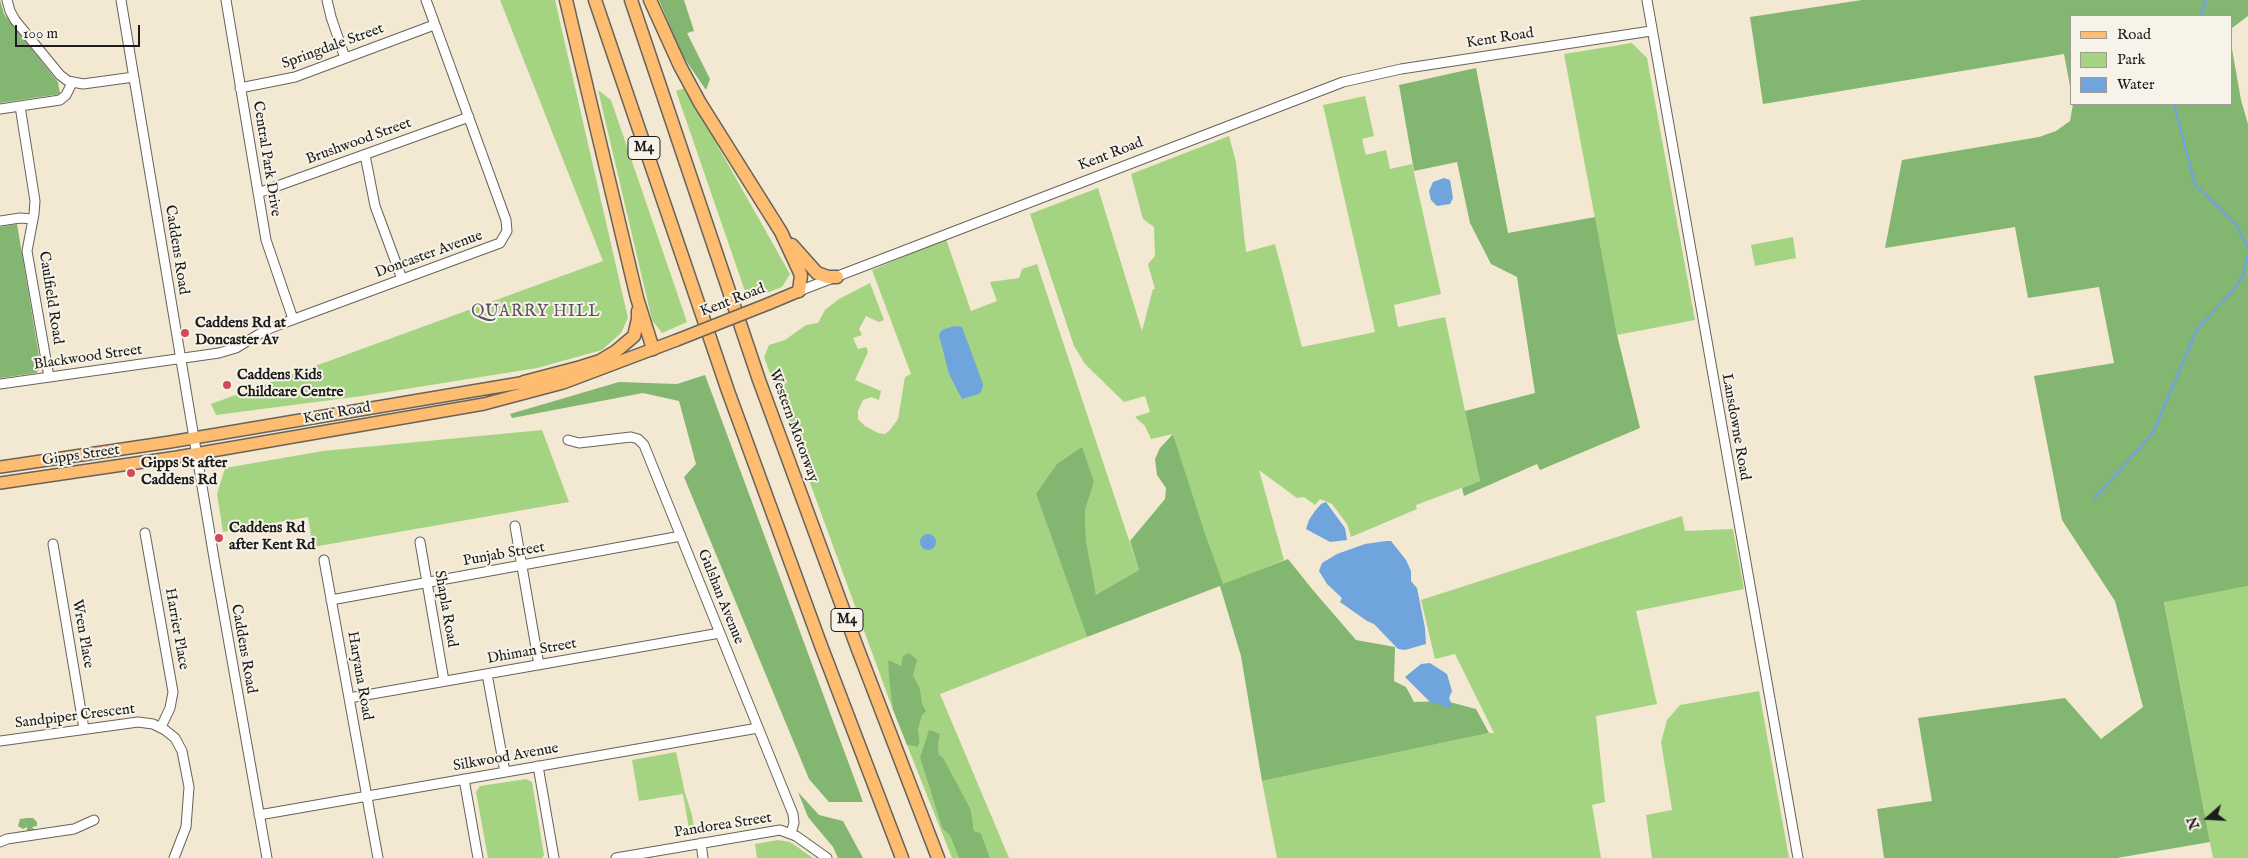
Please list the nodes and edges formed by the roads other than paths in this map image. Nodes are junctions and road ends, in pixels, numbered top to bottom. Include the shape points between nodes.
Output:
1 (7, 0) edge
2 (121, 0) edge
3 (226, 0) edge
4 (327, 0) edge
5 (426, 0) edge
6 (566, 0) edge
7 (595, 0) edge
8 (630, 0) edge
9 (650, 0) edge
10 (1646, 0) edge
11 (434, 25) junction
12 (1651, 31) junction
13 (346, 58) junction
14 (134, 77) junction
15 (72, 83) junction
16 (240, 88) junction
17 (20, 106) junction
18 (0, 109) edge
19 (469, 117) junction
20 (364, 155) junction
21 (258, 193) junction
22 (33, 219) junction
23 (0, 221) edge
24 (781, 232) junction
25 (837, 277) junction
26 (402, 279) junction
27 (799, 291) junction
28 (637, 298) junction
29 (293, 319) junction
30 (653, 349) junction
31 (180, 360) junction
32 (598, 370) junction
33 (49, 377) junction
34 (524, 382) junction
35 (0, 384) edge
36 (194, 438) junction
37 (568, 440) dead end
38 (196, 454) junction
39 (0, 467) edge
40 (0, 483) edge
41 (514, 526) dead end
42 (145, 533) dead end
43 (681, 536) junction
44 (420, 542) dead end
45 (53, 544) dead end
46 (324, 560) dead end
47 (521, 565) junction
48 (426, 583) junction
49 (331, 600) junction
50 (720, 633) junction
51 (539, 665) junction
52 (487, 674) junction
53 (444, 681) junction
54 (349, 698) junction
55 (161, 727) junction
56 (758, 728) junction
57 (84, 729) junction
58 (0, 741) edge
59 (538, 766) junction
60 (505, 772) junction
61 (464, 779) junction
62 (366, 796) junction
63 (259, 815) junction
64 (94, 820) dead end
65 (791, 833) junction
66 (0, 842) edge
67 (701, 843) junction
68 (174, 858) edge
69 (267, 858) edge
70 (378, 858) edge
71 (478, 858) edge
72 (554, 858) edge
73 (616, 858) edge
74 (703, 858) edge
75 (826, 858) edge
76 (902, 858) edge
77 (938, 858) edge
78 (1798, 858) edge

1 - 15 street via 15,20 60,75
2 - 14 street, Caddens Road
3 - 16 street, Central Park Drive
4 - 13 street
5 - 11 street, Doncaster Avenue
6 - 28 highway
7 - 76 highway, M4 via 731,400
8 - 77 highway, Western Motorway / M4 via 759,380
9 - 24 highway via 696,96
10 - 12 street, Lansdowne Road
11 - 13 street, Springdale Street
11 - 19 street, Doncaster Avenue
12 - 25 street, Kent Road via 1401,69 1343,82
12 - 78 street, Lansdowne Road
13 - 16 street, Springdale Street via 287,79
14 - 15 street
14 - 31 street, Caddens Road
15 - 17 street via 60,100
16 - 21 street, Central Park Drive
17 - 18 street
17 - 22 street, Caulfield Road via 34,201
19 - 20 street, Brushwood Street
19 - 26 street, Doncaster Avenue via 506,220 506,236 494,246
20 - 21 street, Brushwood Street
20 - 26 street via 375,206
21 - 29 street, Central Park Drive via 267,246
22 - 23 street
22 - 33 street, Caulfield Road via 28,251
24 - 25 highway via 818,273
24 - 27 highway via 801,275
25 - 27 street, Kent Road
26 - 29 street, Doncaster Avenue
27 - 30 main road, Kent Road, bridge
28 - 30 highway
28 - 34 highway via 636,329 623,348 600,361
29 - 31 street, Doncaster Avenue via 231,350
30 - 32 main road, Kent Road
31 - 33 street, Blackwood Street
31 - 36 street, Caddens Road
32 - 34 main road, Kent Road
32 - 38 main road, Kent Road via 540,390 484,404
33 - 35 street, Blackwood Street
34 - 36 main road, Kent Road
36 - 38 street, Caddens Road
36 - 39 main road, Gipps Street
37 - 43 street, Gulshan Avenue via 579,443 631,437 640,441
38 - 40 main road, Gipps Street
38 - 63 street, Caddens Road
41 - 47 street
42 - 55 street, Harrier Place via 173,692
43 - 47 street, Punjab Street
43 - 50 street, Gulshan Avenue
44 - 48 street, Shapla Road
45 - 57 street, Wren Place
46 - 49 street, Haryana Road
47 - 48 street, Punjab Street
47 - 51 street
48 - 49 street, Punjab Street
48 - 53 street, Shapla Road
49 - 54 street, Haryana Road
50 - 51 street, Dhiman Street
50 - 56 street, Gulshan Avenue
51 - 52 street, Dhiman Street
52 - 53 street, Dhiman Street
52 - 60 street
53 - 54 street, Dhiman Street
54 - 62 street, Haryana Road
55 - 57 street, Sandpiper Crescent via 138,722
55 - 68 street via 175,738 182,751 189,787 186,826
56 - 59 street, Silkwood Avenue
56 - 65 street, Gulshan Avenue via 793,814
57 - 58 street, Sandpiper Crescent
59 - 60 street, Silkwood Avenue
59 - 72 street
60 - 61 street, Silkwood Avenue
61 - 62 street, Silkwood Avenue
61 - 71 street
62 - 63 street, Silkwood Avenue
62 - 70 street, Haryana Road
63 - 69 street, Caddens Road
64 - 66 street via 74,829
65 - 67 street, Pandorea Street via 771,831
65 - 75 street, Pandorea Street
67 - 73 street, Pandorea Street
67 - 74 street

